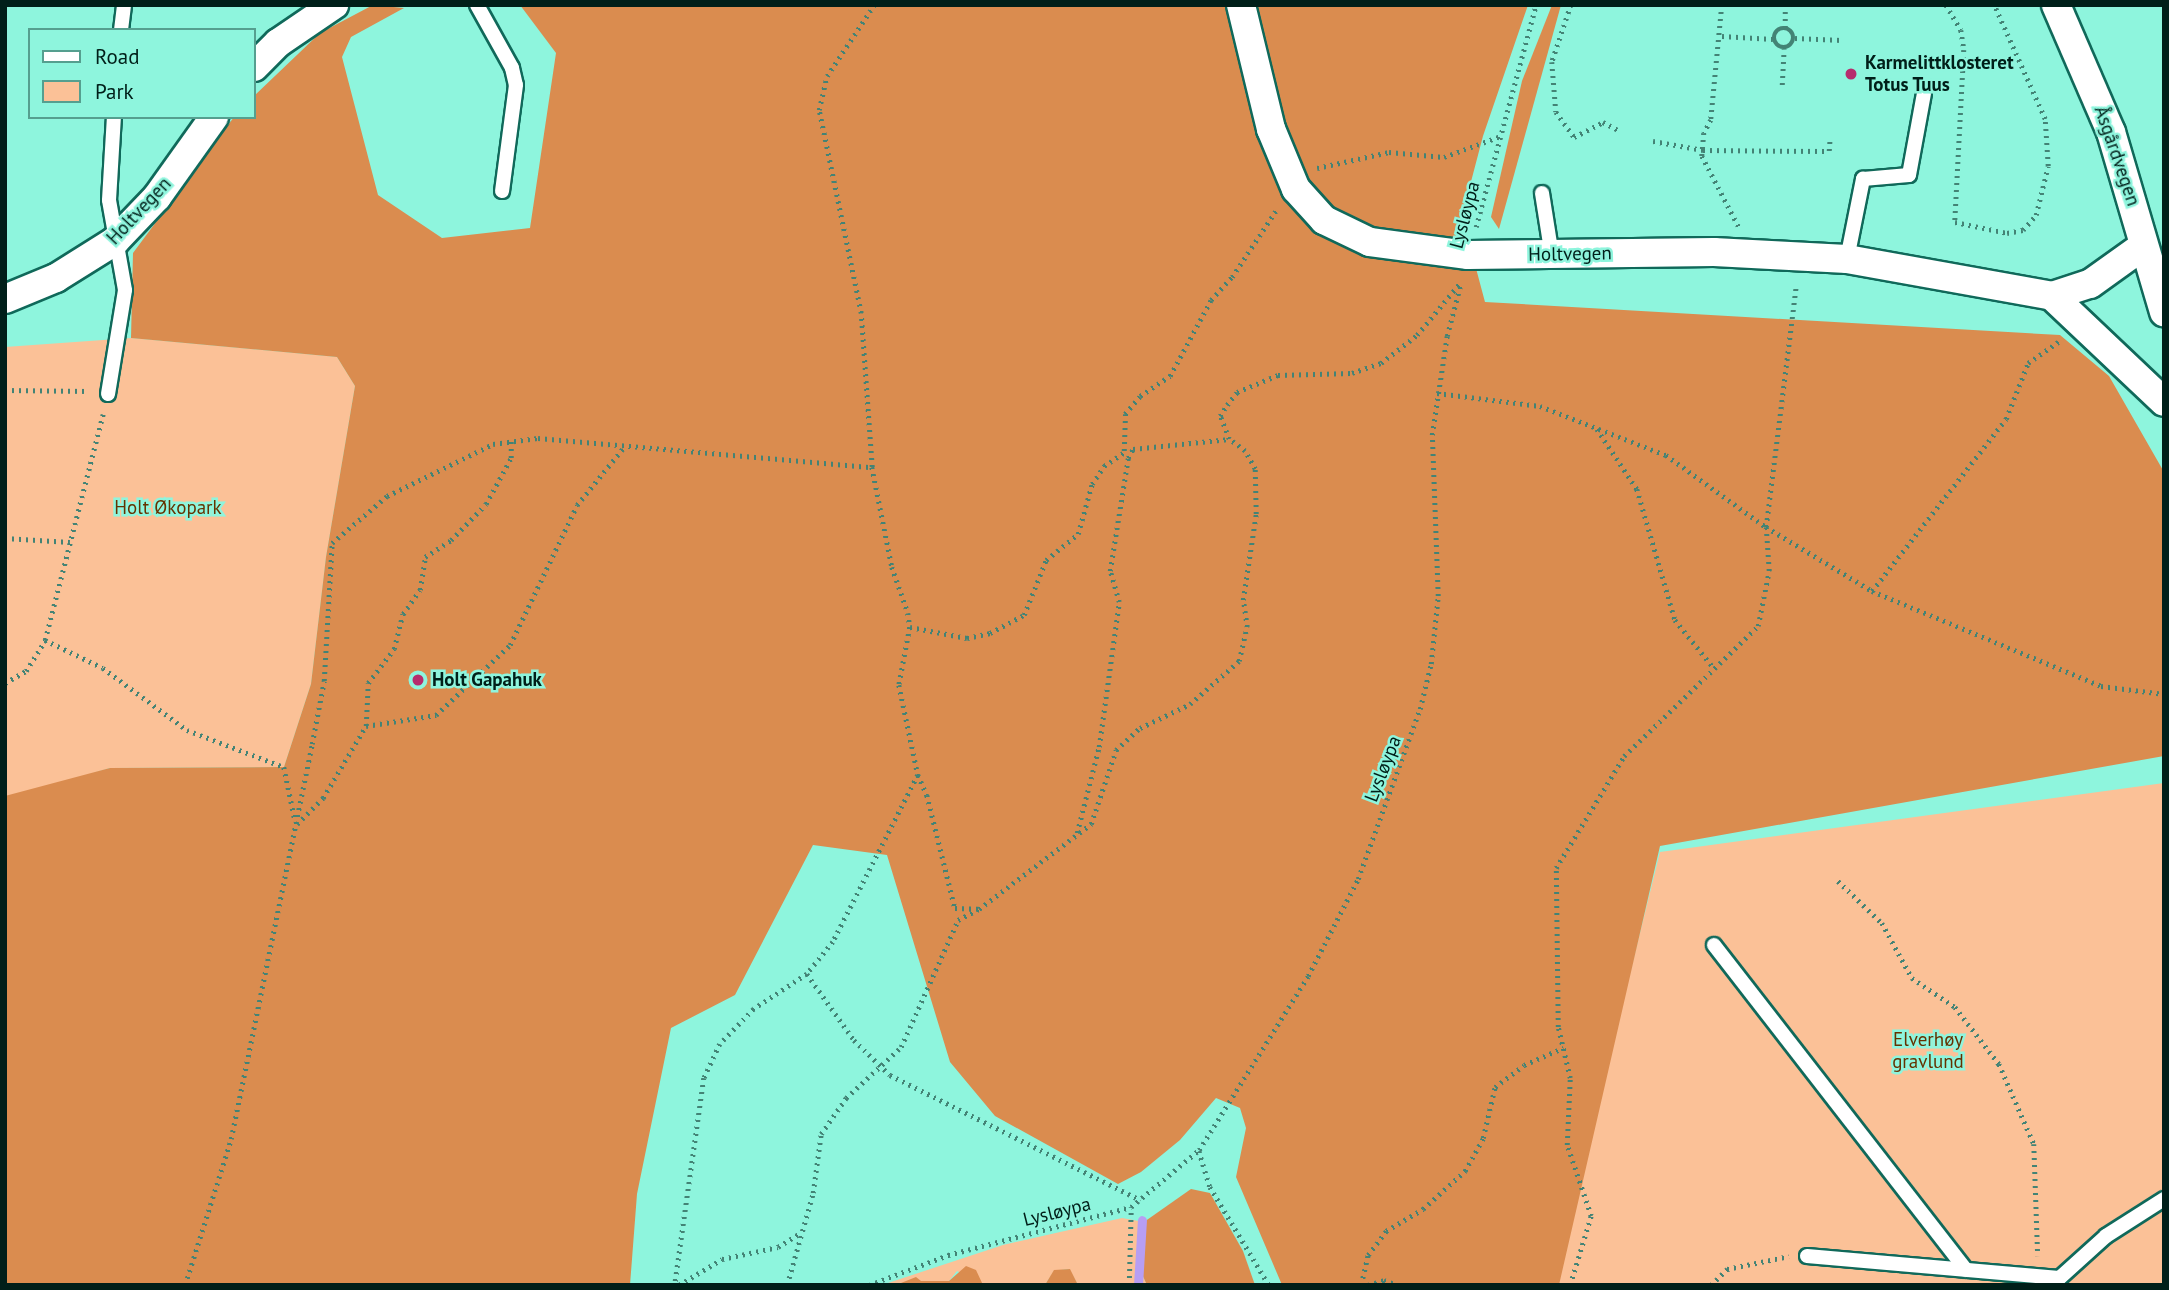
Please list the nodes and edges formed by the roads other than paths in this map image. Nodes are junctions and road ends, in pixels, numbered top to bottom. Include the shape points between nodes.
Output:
1 (124, 5) edge
2 (334, 5) edge
3 (477, 5) edge
4 (1241, 5) edge
5 (2056, 5) edge
6 (121, 28) edge
7 (256, 65) edge
8 (1924, 93) dead end
9 (114, 119) edge
10 (213, 119) edge
11 (502, 191) dead end
12 (1542, 193) dead end
13 (115, 241) junction
14 (2144, 246) junction
15 (1552, 256) junction
16 (1847, 259) junction
17 (2052, 296) junction
18 (5, 299) edge
19 (2164, 312) edge
20 (108, 394) road end
21 (2164, 402) edge
22 (1714, 945) dead end
23 (2164, 1199) edge
24 (1807, 1256) road end
25 (1966, 1269) junction
26 (2056, 1281) edge

1 - 6 lane
2 - 7 street via 278,43
3 - 11 lane via 512,68 516,85
4 - 15 street, Holtvegen via 1271,129 1296,189 1324,220 1357,239 1468,255
5 - 14 street, Åsgårdvegen via 2111,132
8 - 16 lane via 1909,175 1863,179
9 - 13 lane via 108,200
10 - 13 street, Holtvegen via 158,197
12 - 15 lane
13 - 18 street, Holtvegen via 56,278
13 - 20 lane via 125,290
14 - 17 street, Holtvegen via 2090,284
14 - 19 street, Åsgårdvegen
15 - 16 street, Holtvegen via 1738,252
16 - 17 street, Holtvegen
17 - 21 street
22 - 25 lane
23 - 26 lane via 2137,1212
24 - 25 lane
25 - 26 lane

